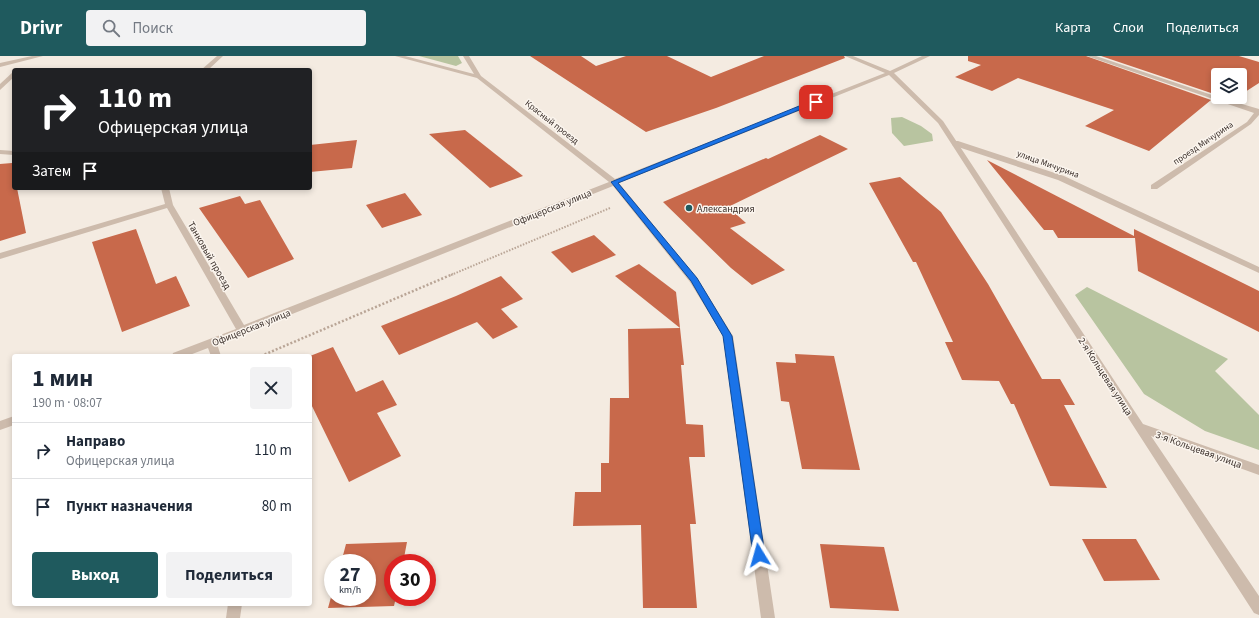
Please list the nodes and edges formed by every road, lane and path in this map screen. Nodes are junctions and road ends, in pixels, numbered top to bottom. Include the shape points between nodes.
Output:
1 (40, 56) edge
2 (220, 56) edge
3 (398, 56) edge
4 (466, 56) edge
5 (848, 56) edge
6 (927, 56) edge
7 (1090, 56) edge
8 (28, 58) junction
9 (0, 65) edge
10 (19, 68) edge
11 (206, 68) edge
12 (0, 72) edge
13 (890, 74) junction
14 (12, 75) edge
15 (479, 77) junction
16 (0, 88) edge
17 (1259, 111) edge
18 (955, 143) junction
19 (0, 152) edge
20 (12, 153) edge
21 (614, 182) junction
22 (1154, 187) dead end
23 (165, 190) edge
24 (629, 201) junction
25 (169, 205) junction
26 (0, 256) edge
27 (1259, 270) edge
28 (242, 330) junction
29 (211, 342) junction
30 (182, 354) edge
31 (215, 354) edge
32 (267, 354) edge
33 (12, 421) edge
34 (0, 426) edge
35 (1139, 427) junction
36 (1259, 470) edge
37 (235, 606) edge
38 (1259, 608) edge
39 (233, 618) edge
40 (768, 618) edge

1 - 8 street
2 - 11 street
3 - 15 street
4 - 15 street
5 - 13 street
6 - 13 street, Офицерская улица
7 - 17 street
8 - 9 street
8 - 10 street
8 - 12 street
13 - 18 street via 942,122
13 - 21 street, Офицерская улица
14 - 16 street
15 - 21 street, Красный проезд
17 - 22 street, проезд Мичурина via 1249,123
18 - 27 street, улица Мичурина via 1061,178
18 - 35 street, 2-я Кольцевая улица
19 - 20 street
21 - 24 street, Красный проезд
21 - 28 street, Офицерская улица
23 - 25 street, Танковый проезд
24 - 32 path
24 - 40 street, Красный проезд via 694,280 728,336
25 - 26 street
25 - 28 street, Танковый проезд
28 - 29 street, Офицерская улица
29 - 30 street, Офицерская улица
29 - 31 street
33 - 34 street
35 - 36 street, 3-я Кольцевая улица
35 - 38 street, 2-я Кольцевая улица
37 - 39 street

